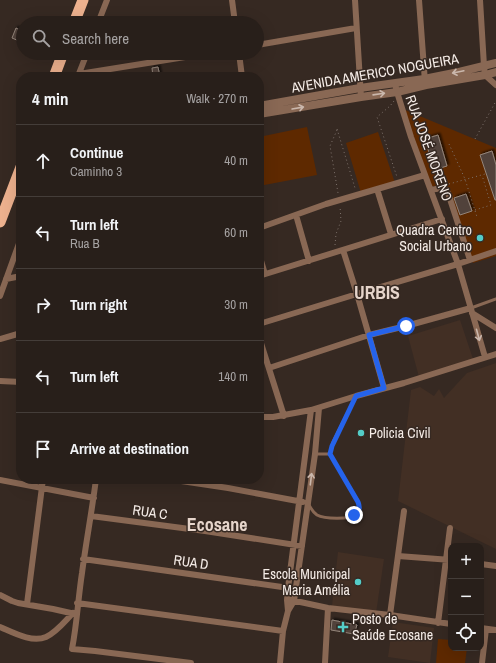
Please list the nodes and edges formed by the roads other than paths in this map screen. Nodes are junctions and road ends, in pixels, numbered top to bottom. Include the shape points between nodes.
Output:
1 (83, 0) edge
2 (107, 0) edge
3 (232, 0) edge
4 (355, 0) edge
5 (419, 0) edge
6 (480, 0) edge
7 (77, 16) edge
8 (101, 16) edge
9 (234, 16) edge
10 (356, 28) junction
11 (264, 44) edge
12 (60, 60) edge
13 (85, 60) edge
14 (170, 60) edge
15 (240, 60) edge
16 (496, 63) edge
17 (484, 66) junction
18 (56, 72) edge
19 (80, 72) edge
20 (102, 72) edge
21 (241, 72) edge
22 (496, 72) edge
23 (485, 75) junction
24 (425, 82) junction
25 (496, 85) edge
26 (396, 88) junction
27 (361, 93) junction
28 (264, 105) edge
29 (264, 113) edge
30 (425, 174) junction
31 (16, 181) edge
32 (377, 189) junction
33 (431, 190) junction
34 (296, 215) junction
35 (442, 219) junction
36 (0, 222) edge
37 (264, 226) edge
38 (391, 234) junction
39 (343, 250) junction
40 (496, 251) edge
41 (16, 252) edge
42 (470, 260) junction
43 (309, 261) junction
44 (458, 264) junction
45 (264, 274) edge
46 (16, 277) edge
47 (6, 279) junction
48 (357, 294) junction
49 (0, 296) edge
50 (496, 298) edge
51 (472, 310) junction
52 (264, 322) edge
53 (496, 328) edge
54 (16, 334) edge
55 (369, 335) junction
56 (0, 339) edge
57 (264, 352) edge
58 (496, 354) edge
59 (485, 357) junction
60 (269, 368) junction
61 (0, 381) edge
62 (16, 382) edge
63 (384, 388) junction
64 (356, 396) junction
65 (319, 408) junction
66 (311, 410) junction
67 (284, 416) junction
68 (264, 417) edge
69 (314, 454) junction
70 (330, 454) junction
71 (0, 480) edge
72 (16, 483) edge
73 (21, 484) edge
74 (42, 484) edge
75 (95, 484) edge
76 (201, 484) edge
77 (42, 488) junction
78 (94, 498) junction
79 (300, 502) junction
80 (308, 503) junction
81 (404, 510) dead end
82 (91, 516) junction
83 (450, 528) dead end
84 (450, 543) edge
85 (294, 545) junction
86 (302, 546) junction
87 (398, 556) junction
88 (83, 559) junction
89 (448, 560) edge
90 (484, 564) edge
91 (448, 566) edge
92 (496, 566) edge
93 (288, 588) junction
94 (296, 589) junction
95 (0, 595) edge
96 (287, 600) junction
97 (294, 600) junction
98 (77, 603) junction
99 (27, 604) junction
100 (328, 608) junction
101 (288, 611) junction
102 (75, 614) junction
103 (390, 615) junction
104 (438, 623) junction
105 (448, 624) edge
106 (0, 627) edge
107 (484, 628) edge
108 (496, 630) edge
109 (283, 631) junction
110 (483, 651) edge
111 (191, 663) edge
112 (280, 663) edge
113 (325, 663) edge
114 (482, 663) edge

1 - 7 highway
2 - 8 street
3 - 9 street
4 - 10 street
5 - 24 street
6 - 17 street
10 - 11 street
10 - 27 street
12 - 18 highway
13 - 19 street
14 - 20 street
15 - 21 street
16 - 17 street, AVENIDA AMERICO NOGUEIRA
17 - 23 street
17 -> 24 street, AVENIDA AMERICO NOGUEIRA
22 - 23 street, AVENIDA AMERICO NOGUEIRA
23 - 24 street, AVENIDA AMERICO NOGUEIRA
23 - 25 street
24 - 26 street, AVENIDA AMERICO NOGUEIRA
26 - 27 street, AVENIDA AMERICO NOGUEIRA
26 - 30 street, RUA JOSÉ MORENO
27 - 28 street, AVENIDA AMERICO NOGUEIRA
29 -> 27 street, AVENIDA AMERICO NOGUEIRA
30 - 32 street
30 - 33 street, RUA JOSÉ MORENO
31 - 36 highway
32 - 34 street
32 - 38 street
33 - 35 street, RUA JOSÉ MORENO
33 - 42 street via 443,189 448,193
34 - 37 street
34 - 43 street
35 - 38 street
35 - 44 street, RUA JOSÉ MORENO
38 - 39 street
39 - 43 street
39 - 48 street
40 - 42 street
41 - 47 street
42 - 44 street
43 - 45 street
44 - 48 street
44 - 51 street, RUA JOSÉ MORENO
46 - 47 street
47 - 49 street
48 - 52 street
48 - 55 street
50 - 51 lane
51 - 53 street
51 - 55 street
51 -> 59 street, RUA JOSÉ MORENO
54 - 56 street
55 - 60 street
55 - 63 street
57 - 60 street
58 - 59 street
59 - 63 street
60 - 67 street
61 - 62 street
63 - 64 street
64 - 65 street
64 - 70 lane via 333,442
65 - 66 street
65 - 69 street
66 - 67 street
66 - 79 street
67 - 68 street
69 - 70 lane
80 -> 69 street
70 - 80 lane via 358,502 359,511 352,516 328,518 315,514
71 - 72 street
73 - 77 street
74 - 77 street
75 - 78 street
76 - 79 street
77 - 78 street
77 - 99 street
78 - 82 street
79 - 80 street
79 - 85 street
80 - 86 street
81 - 87 street
82 - 85 street, RUA C
82 - 88 street
83 - 84 street
85 - 86 street, RUA C
85 - 93 street
86 - 94 street
87 - 89 street
87 - 103 street
88 - 93 street, RUA D
88 - 98 street
90 - 92 street
91 - 104 street
93 - 94 street, RUA D
93 - 96 street
94 - 97 street
95 - 99 street
96 - 97 street
96 - 101 street
97 - 100 street
97 - 101 street
98 - 102 street
98 - 109 street
99 - 102 street
100 - 103 street
100 - 113 street
101 - 109 street
102 - 106 street via 47,637 42,638 24,637
102 - 111 street via 72,650 95,650
103 - 104 street
104 - 105 street
107 - 108 street
109 - 112 street
110 - 114 street

